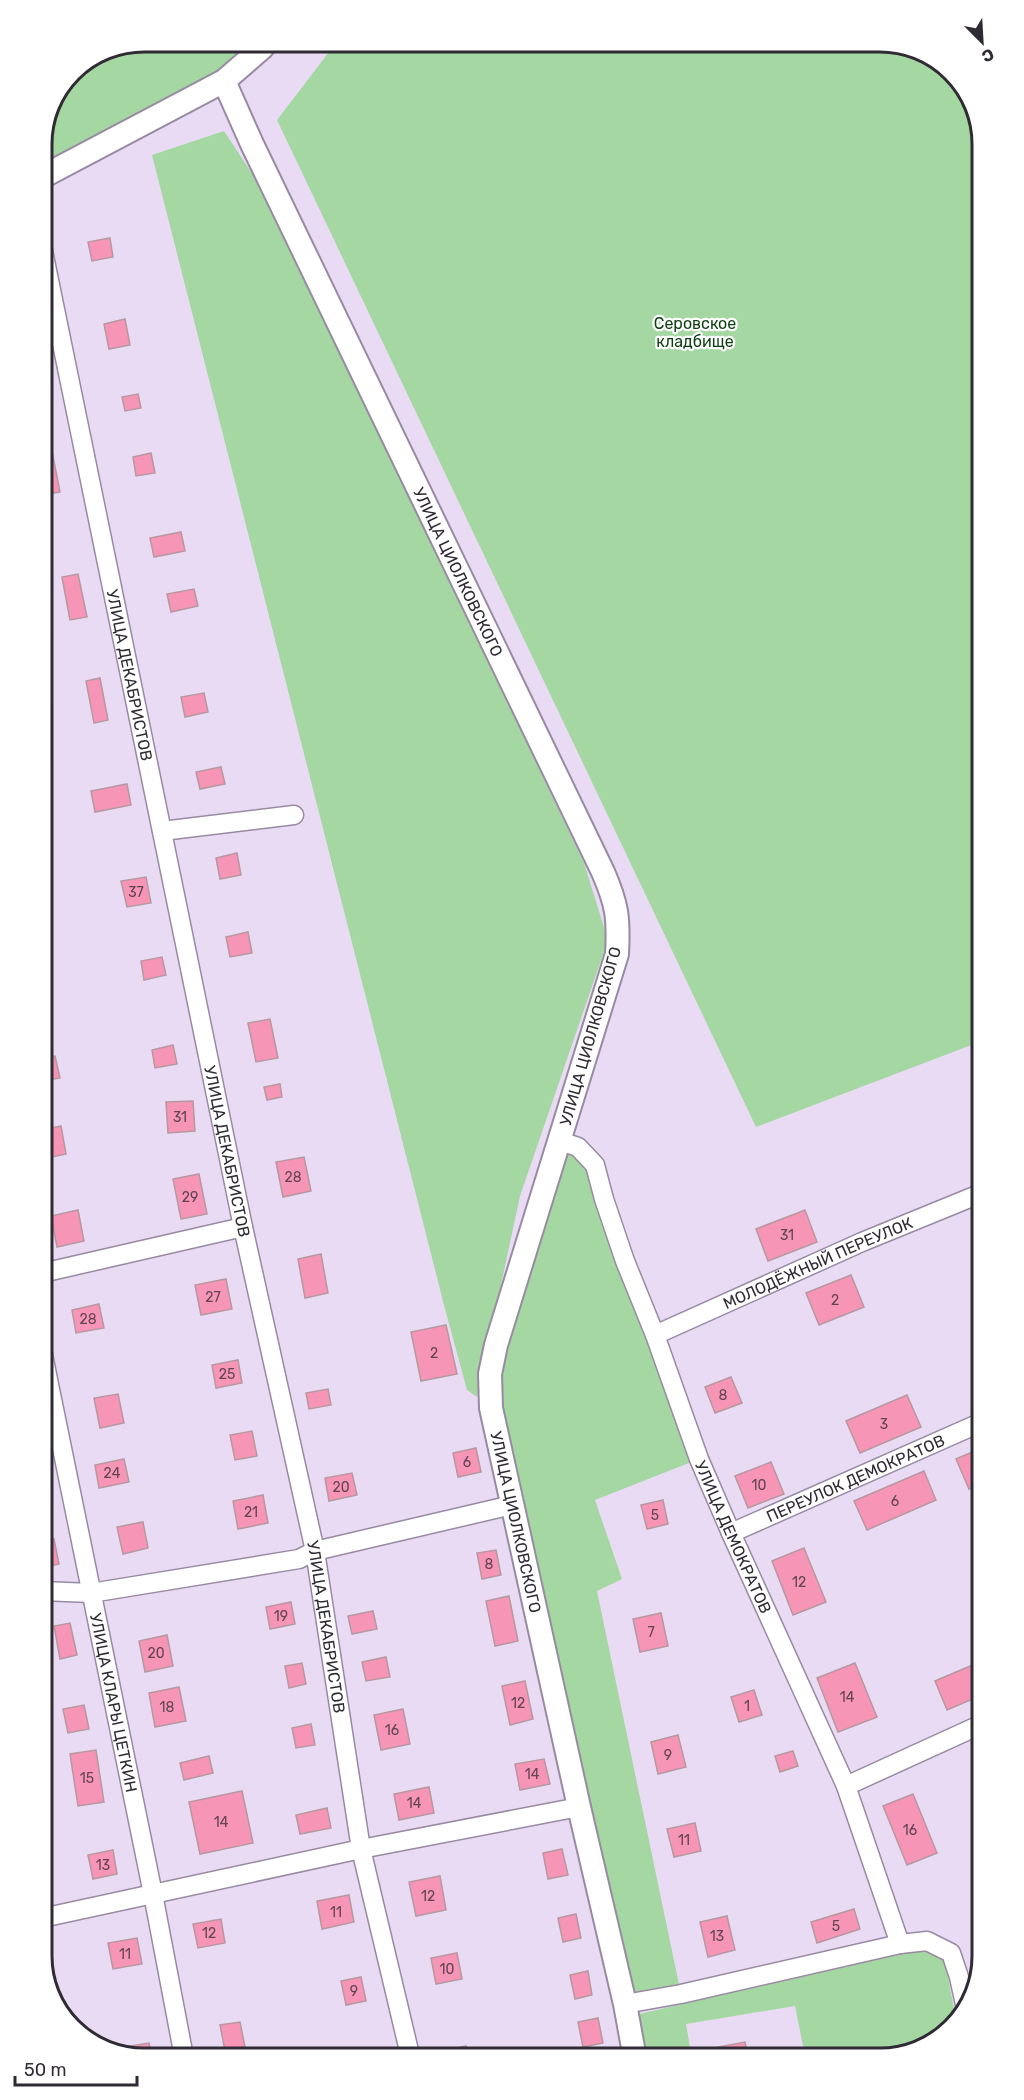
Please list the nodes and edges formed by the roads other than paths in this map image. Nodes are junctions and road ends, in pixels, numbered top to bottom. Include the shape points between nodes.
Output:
1 (257, 52) edge
2 (224, 81) junction
3 (53, 171) edge
4 (53, 300) edge
5 (294, 815) dead end
6 (162, 831) junction
7 (560, 1141) junction
8 (972, 1197) edge
9 (243, 1227) junction
10 (53, 1270) edge
11 (655, 1335) junction
12 (53, 1405) edge
13 (972, 1426) edge
14 (512, 1505) junction
15 (730, 1533) junction
16 (315, 1551) junction
17 (53, 1591) edge
18 (91, 1593) junction
19 (972, 1729) edge
20 (846, 1786) junction
21 (579, 1807) junction
22 (361, 1849) junction
23 (153, 1894) junction
24 (53, 1916) edge
25 (900, 1944) junction
26 (963, 1994) edge
27 (625, 2004) junction
28 (181, 2047) edge
29 (408, 2047) edge
30 (633, 2048) edge

1 - 2 main road
2 - 3 main road
2 - 7 main road, УЛИЦА ЦИОЛКОВСКОГО via 616,902 617,954
4 - 6 street, УЛИЦА ДЕКАБРИСТОВ
5 - 6 street
6 - 9 street, УЛИЦА ДЕКАБРИСТОВ
7 - 11 street, УЛИЦА ДЕМОКРАТОВ via 578,1146 595,1165 625,1261
7 - 14 main road, УЛИЦА ЦИОЛКОВСКОГО via 490,1374 491,1408
8 - 11 street, МОЛОДЁЖНЫЙ ПЕРЕУЛОК
9 - 10 street
9 - 16 street, УЛИЦА ДЕКАБРИСТОВ
11 - 15 street, УЛИЦА ДЕМОКРАТОВ
12 - 18 street, УЛИЦА КЛАРЫ ЦЕТКИН
13 - 15 street, ПЕРЕУЛОК ДЕМОКРАТОВ
14 - 16 street
14 - 21 main road, УЛИЦА ЦИОЛКОВСКОГО
15 - 20 street, УЛИЦА ДЕМОКРАТОВ
16 - 18 street via 299,1559
16 - 22 street, УЛИЦА ДЕКАБРИСТОВ
17 - 18 street
18 - 23 street, УЛИЦА КЛАРЫ ЦЕТКИН
19 - 20 street
20 - 25 street, УЛИЦА ДЕМОКРАТОВ
21 - 22 street
21 - 27 main road, УЛИЦА ЦИОЛКОВСКОГО
22 - 23 street
22 - 29 street, УЛИЦА ДЕКАБРИСТОВ
23 - 24 street
23 - 28 street, УЛИЦА КЛАРЫ ЦЕТКИН
25 - 26 street via 927,1941 951,1953
25 - 27 street
27 - 30 main road, УЛИЦА ЦИОЛКОВСКОГО

